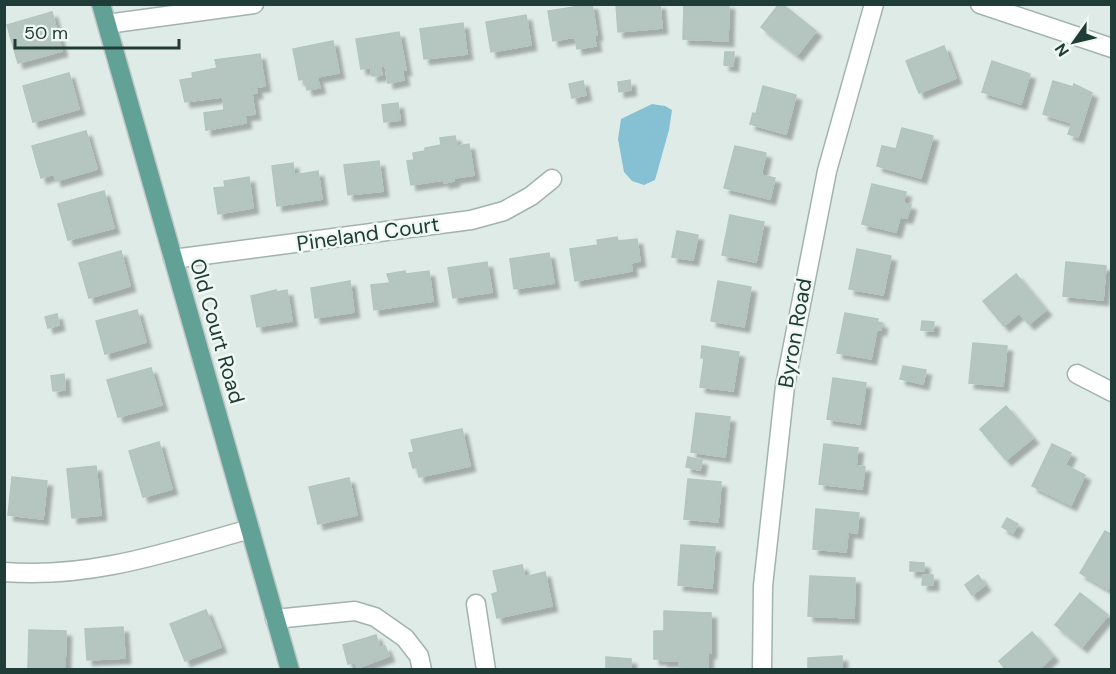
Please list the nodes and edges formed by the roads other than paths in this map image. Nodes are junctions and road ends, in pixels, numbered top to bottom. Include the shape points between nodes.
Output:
1 (101, 4) edge
2 (254, 4) edge
3 (874, 4) edge
4 (980, 4) edge
5 (153, 11) edge
6 (107, 24) junction
7 (1112, 48) edge
8 (552, 179) dead end
9 (173, 259) junction
10 (1077, 374) dead end
11 (1112, 392) edge
12 (250, 529) junction
13 (4, 572) edge
14 (476, 604) dead end
15 (275, 619) junction
16 (290, 669) edge
17 (422, 669) edge
18 (486, 669) edge
19 (762, 669) edge

1 - 6 main road, Old Court Road
2 - 5 street
3 - 19 street, Byron Road via 827,171 785,386 763,586
4 - 7 street
5 - 6 street
6 - 9 main road, Old Court Road
8 - 9 street, Pineland Court via 504,211 471,220
9 - 12 main road, Old Court Road
10 - 11 street
12 - 13 street via 129,563 78,572
12 - 15 main road, Old Court Road
14 - 18 street
15 - 16 main road, Old Court Road
15 - 17 street via 355,610 375,617 405,638

